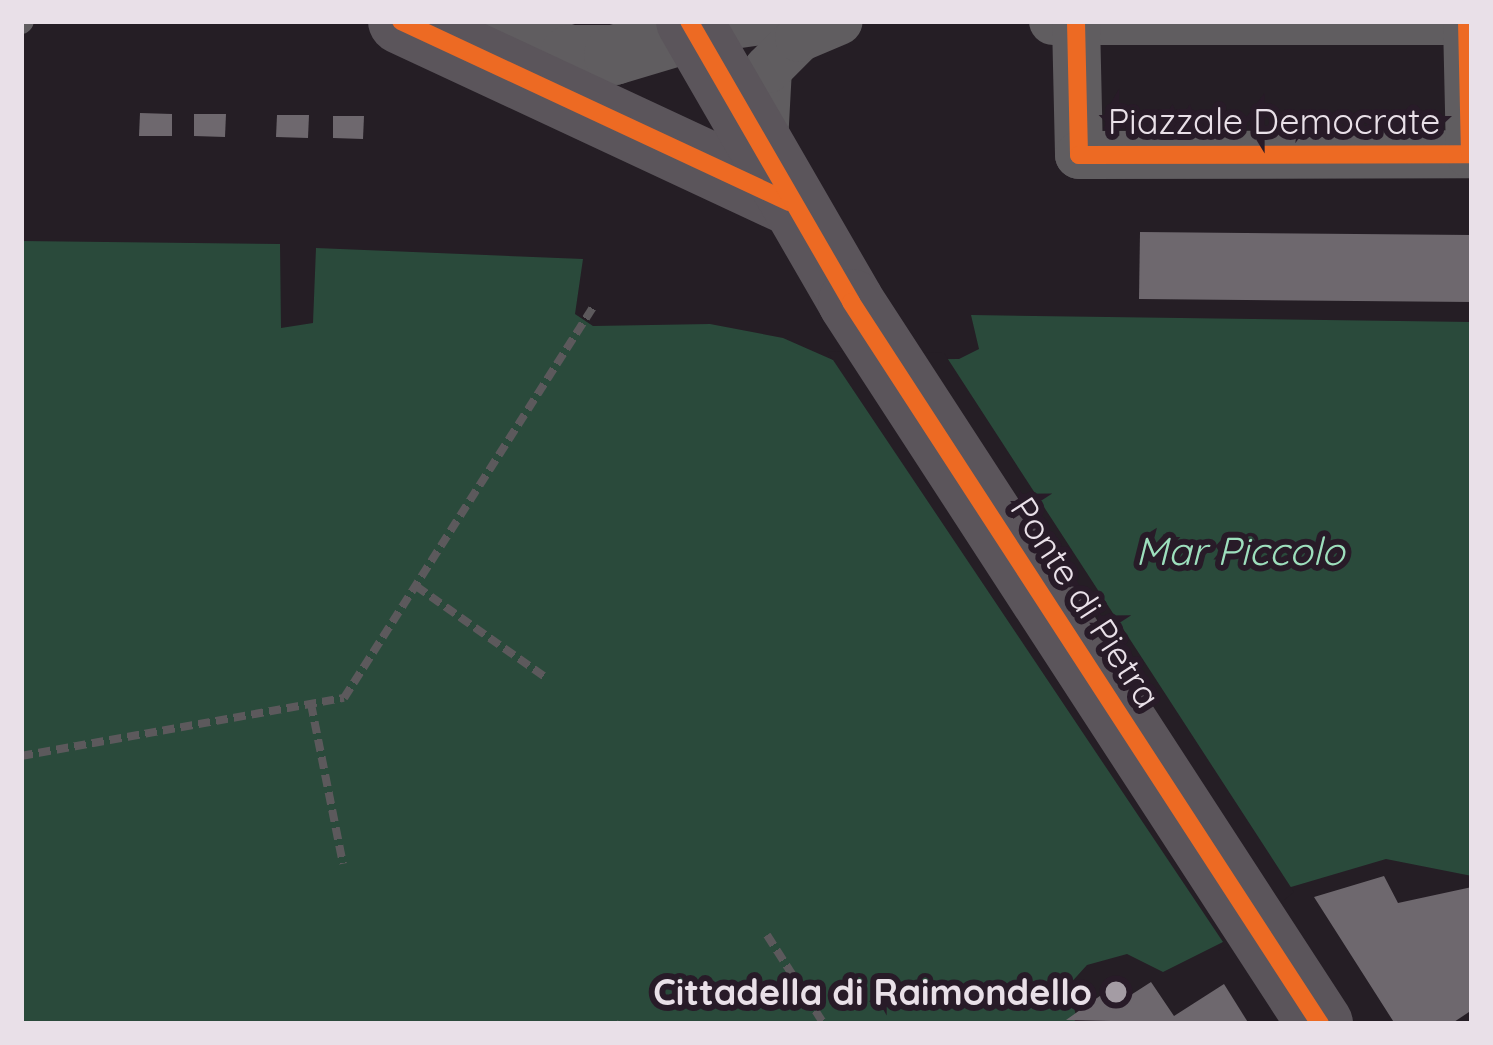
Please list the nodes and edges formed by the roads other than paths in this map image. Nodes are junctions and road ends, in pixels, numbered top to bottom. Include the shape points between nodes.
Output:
1 (400, 21) edge
2 (761, 21) edge
3 (839, 21) edge
4 (1053, 21) edge
5 (1467, 21) edge
6 (495, 22) edge
7 (1076, 22) edge
8 (693, 26) edge
9 (764, 142) junction
10 (789, 202) junction
11 (1320, 1024) edge

1 - 10 main road
2 - 8 street
3 - 9 street via 799,38 768,69
4 - 7 street
5 - 7 street
5 - 7 street, Piazzale Democrate via 1470,154 1079,154
6 - 8 street via 570,55 614,55
8 - 9 main road, Ponte di Pietra
9 - 10 main road, Ponte di Pietra
10 - 11 main road, Ponte di Pietra

